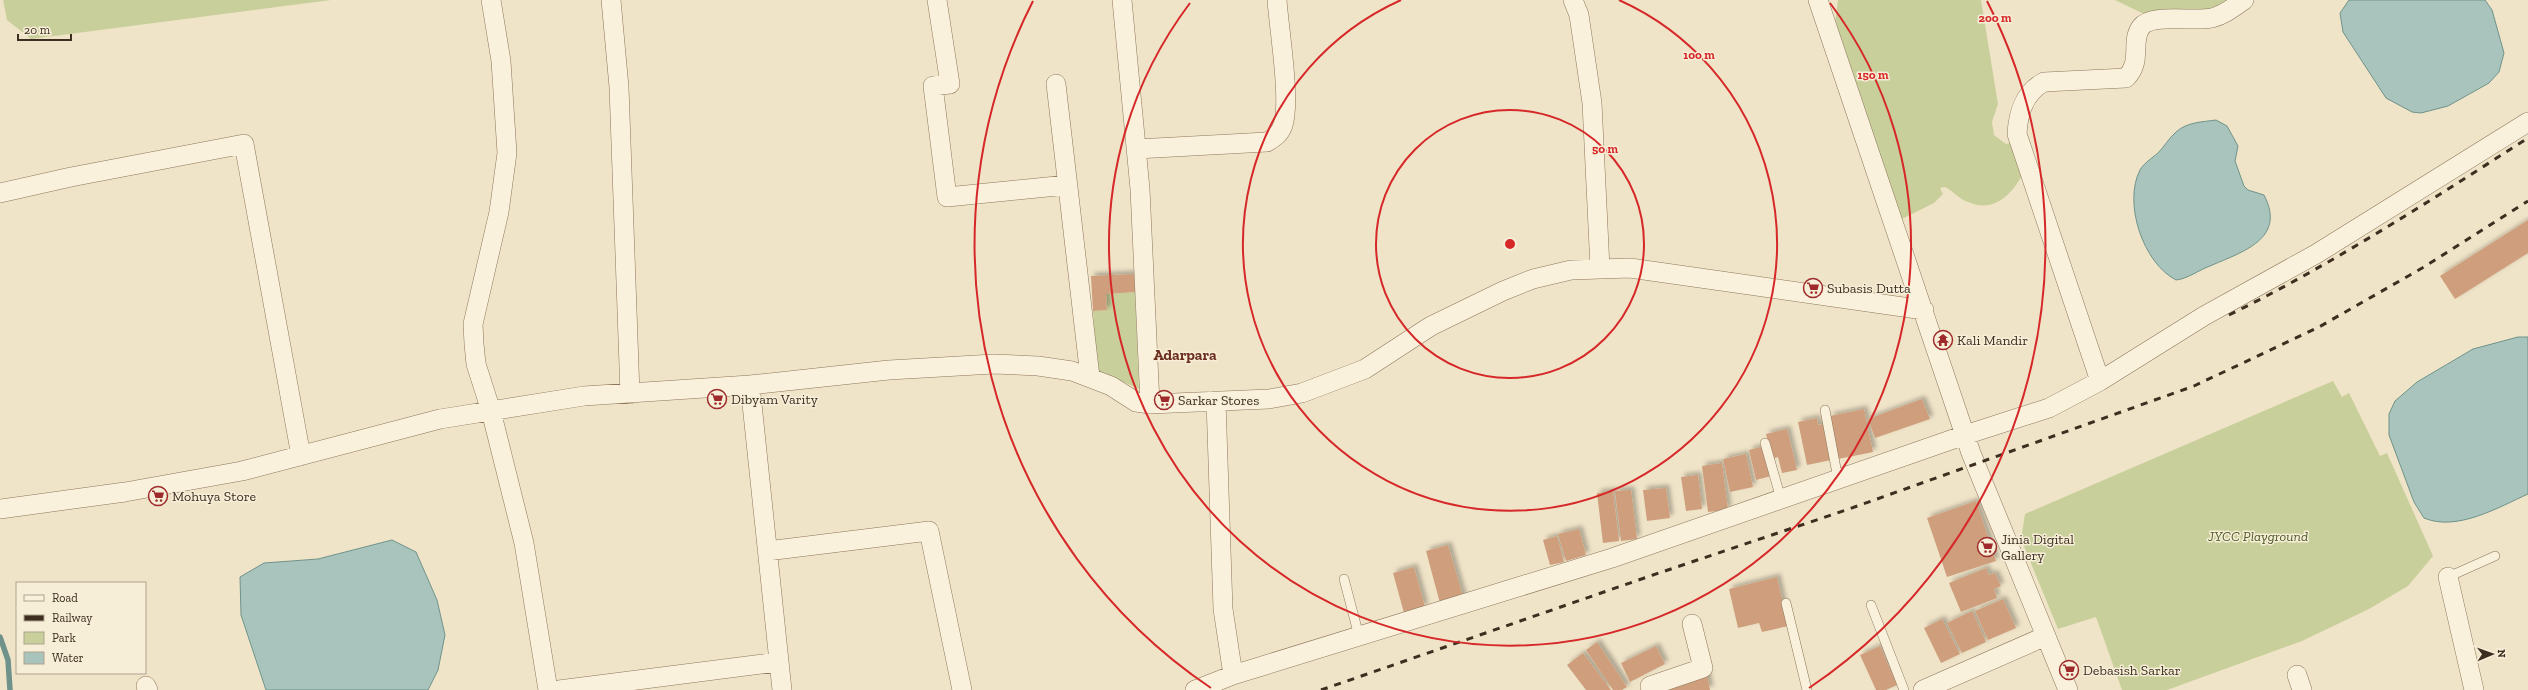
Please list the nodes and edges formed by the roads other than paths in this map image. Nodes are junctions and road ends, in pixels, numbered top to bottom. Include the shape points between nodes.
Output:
1 (492, 0) edge
2 (611, 0) edge
3 (937, 0) edge
4 (1122, 0) edge
5 (1276, 0) edge
6 (1573, 0) edge
7 (1818, 0) edge
8 (2244, 0) edge
9 (1056, 84) dead end
10 (2528, 122) edge
11 (1136, 149) junction
12 (1066, 185) junction
13 (0, 193) edge
14 (1600, 268) junction
15 (1924, 310) junction
16 (1090, 377) junction
17 (2100, 381) junction
18 (750, 385) junction
19 (630, 394) junction
20 (1216, 400) junction
21 (1150, 404) junction
22 (1825, 410) dead end
23 (491, 411) junction
24 (1965, 435) junction
25 (1765, 443) dead end
26 (301, 456) junction
27 (1838, 479) junction
28 (1781, 499) junction
29 (0, 509) edge
30 (767, 551) junction
31 (2495, 556) dead end
32 (2448, 577) joint
33 (1344, 579) dead end
34 (1786, 603) dead end
35 (1872, 605) dead end
36 (1692, 624) dead end
37 (1359, 636) junction
38 (2046, 636) junction
39 (778, 662) junction
40 (1233, 675) junction
41 (647, 684) edge
42 (1647, 689) edge
43 (548, 690) edge
44 (558, 690) edge
45 (782, 690) edge
46 (962, 690) edge
47 (1195, 690) edge
48 (1807, 690) edge
49 (1904, 690) edge
50 (1923, 690) edge
51 (2068, 690) edge
52 (2474, 690) edge

1 - 23 street via 501,61 507,153 500,212 473,324 476,364
2 - 19 street via 619,87
3 - 12 street via 950,84 933,86 948,197
4 - 11 street
5 - 11 street via 1286,104 1283,125 1277,136 1267,142
6 - 14 street via 1579,15 1592,103
7 - 15 street
8 - 17 street via 2212,18 2149,22 2141,26 2137,36 2136,59 2132,72 2126,78 2044,82 2034,88 2023,104 2017,121 2017,134
9 - 12 street
10 - 17 street via 2316,254 2204,316
11 - 21 street
12 - 16 street
13 - 26 street via 244,144
14 - 15 street via 1630,268
14 - 20 street via 1571,270 1533,279 1503,291 1431,326 1365,369 1332,383 1302,393 1269,399
15 - 24 street
16 - 18 street via 1055,368 994,364 889,370
16 - 21 street via 1126,394 1136,402
17 - 24 street via 2049,408
18 - 19 street
18 - 30 street
19 - 23 street via 584,396
20 - 21 street
20 - 40 street via 1223,609
22 - 27 lane
23 - 26 street via 397,429
23 - 43 street via 524,543
24 - 27 street
24 - 38 street
25 - 28 lane
26 - 29 street via 170,484
27 - 28 street
28 - 37 street via 1612,558
30 - 39 street
30 - 46 street via 929,531
31 - 32 lane
32 - 52 street
33 - 37 lane
34 - 48 lane
35 - 49 lane
36 - 42 street via 1703,668
37 - 40 street
38 - 50 street
38 - 51 street
39 - 41 street
39 - 45 street
40 - 47 street
41 - 44 street

